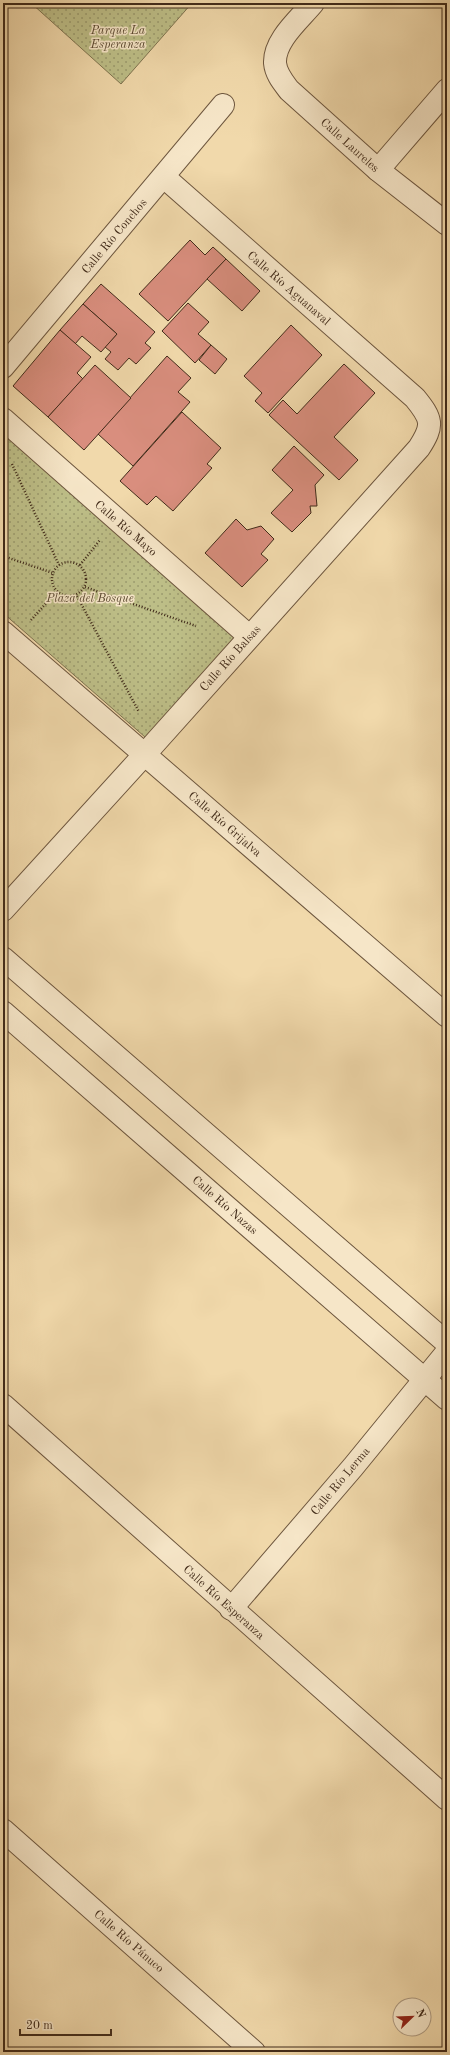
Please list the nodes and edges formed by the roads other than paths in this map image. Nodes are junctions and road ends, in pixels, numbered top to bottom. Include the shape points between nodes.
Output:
1 (313, 3) edge
2 (447, 90) edge
3 (223, 105) dead end
4 (378, 170) junction
5 (164, 177) junction
6 (447, 224) edge
7 (3, 367) edge
8 (415, 398) joint
9 (3, 419) edge
10 (3, 632) edge
11 (249, 636) junction
12 (145, 754) junction
13 (3, 910) edge
14 (3, 958) edge
15 (3, 1012) edge
16 (447, 1016) edge
17 (447, 1343) edge
18 (447, 1352) edge
19 (425, 1380) junction
20 (447, 1399) edge
21 (3, 1405) edge
22 (231, 1609) junction
23 (447, 1798) edge
24 (3, 1830) edge
25 (254, 2052) edge

1 - 4 street, Calle Laureles via 283,38 275,63 279,76 290,90
2 - 4 street
3 - 5 street, Calle Río Conchos
4 - 6 street, Calle Laureles
5 - 7 street, Calle Río Conchos
5 - 8 street, Calle Río Aguanaval
8 - 11 street, Calle Río Balsas via 426,412 430,423 428,435 419,448
9 - 11 street, Calle Río Mayo
10 - 12 street, Calle Río Grijalva
11 - 12 street, Calle Río Balsas
12 - 13 street, Calle Río Balsas
12 - 16 street, Calle Río Grijalva
14 - 17 street
15 - 19 street, Calle Río Nazas
18 - 19 street, Calle Río Lerma
19 - 20 street, Calle Río Nazas
19 - 22 street, Calle Río Lerma
21 - 22 street, Calle Río Esperanza
22 - 23 street, Calle Río Esperanza
24 - 25 street, Calle Río Pánuco

